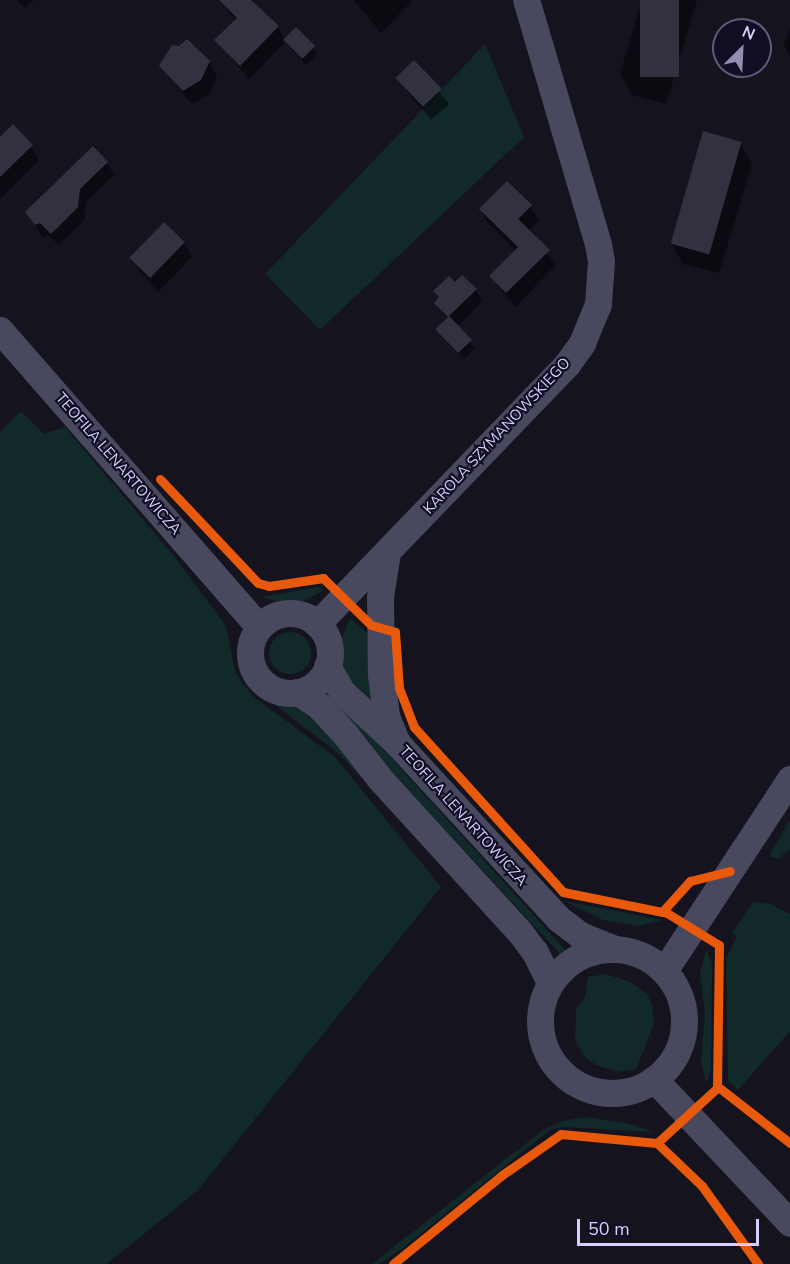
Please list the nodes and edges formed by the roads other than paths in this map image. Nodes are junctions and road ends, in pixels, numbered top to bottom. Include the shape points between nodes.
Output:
1 (526, 0) edge
2 (0, 330) edge
3 (387, 552) junction
4 (317, 624) junction
5 (259, 627) junction
6 (327, 666) junction
7 (298, 692) junction
8 (398, 744) junction
9 (790, 779) edge
10 (614, 949) junction
11 (664, 971) junction
12 (550, 982) junction
13 (654, 1079) junction
14 (790, 1223) edge

1 - 3 street, KAROLA SZYMANOWSKIEGO via 598,244 598,304 582,343 567,364
2 - 5 street, TEOFILA LENARTOWICZA
3 - 4 street, KAROLA SZYMANOWSKIEGO
3 - 8 street via 380,597 382,692
4 - 5 street via 301,615 282,614
4 - 6 street via 329,648
5 - 7 street via 250,648 254,671 268,687
6 - 7 street via 318,681
6 - 8 street, TEOFILA LENARTOWICZA via 342,692
7 - 12 street via 318,705 345,734 380,779 519,931
8 - 10 street, TEOFILA LENARTOWICZA via 559,919 580,935
9 - 11 street
10 - 11 street via 641,955
10 - 12 street via 584,954
11 - 13 street via 680,997 684,1027 675,1056
12 - 13 street via 540,1013 540,1029 551,1059 561,1071 585,1088 614,1093
13 - 14 street

